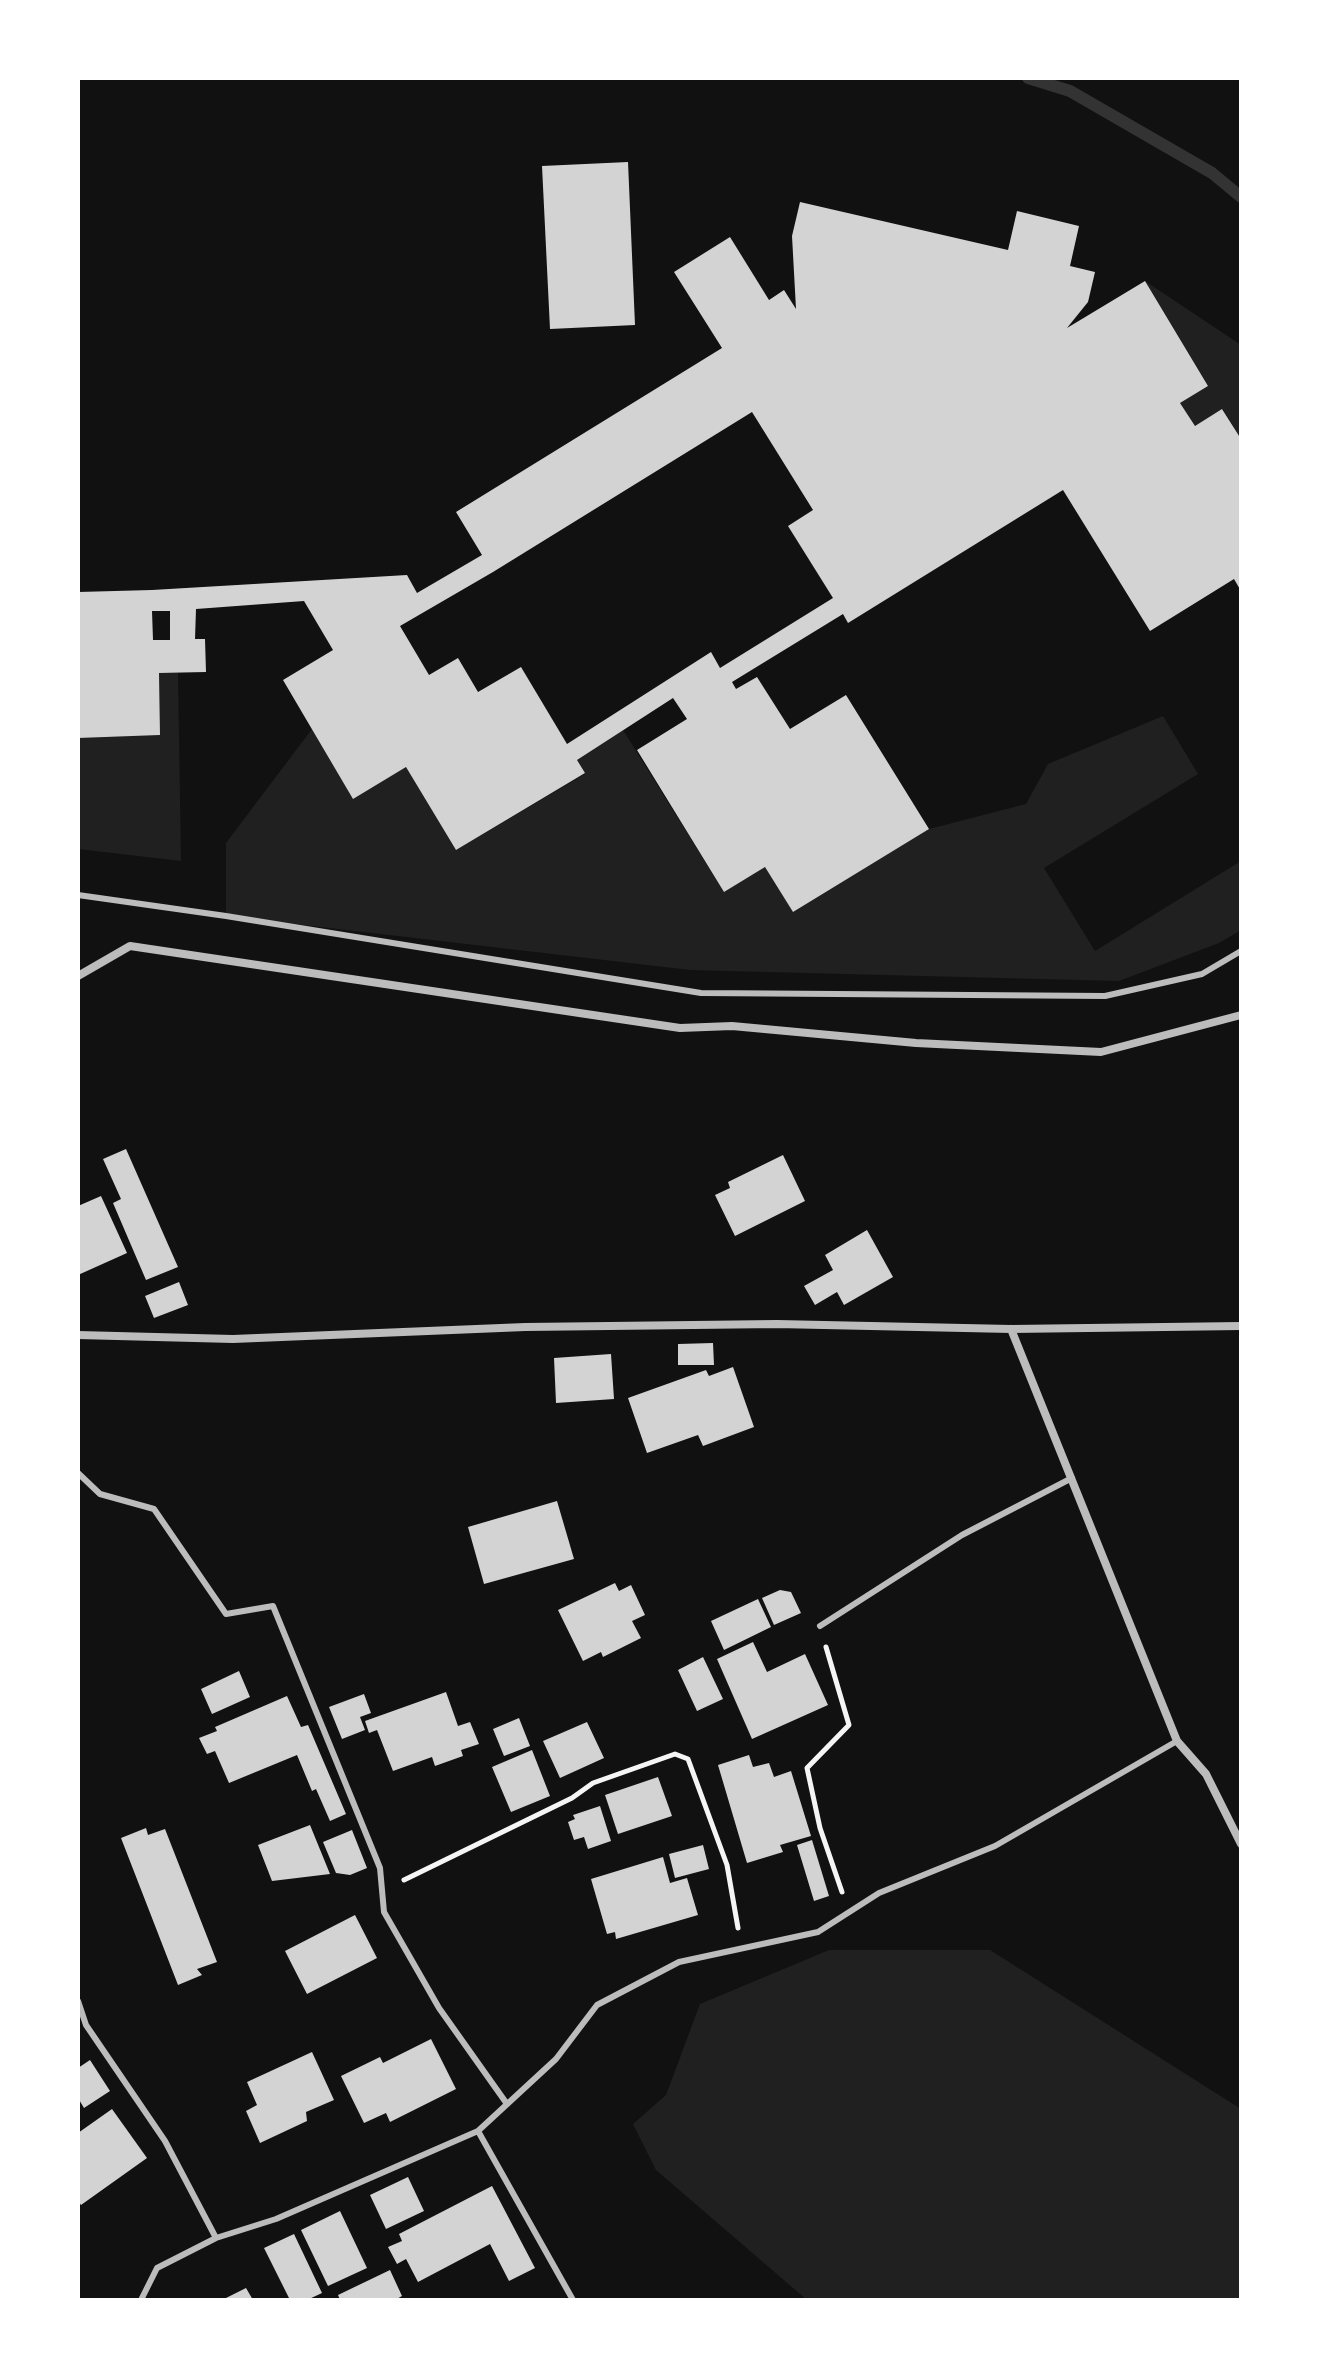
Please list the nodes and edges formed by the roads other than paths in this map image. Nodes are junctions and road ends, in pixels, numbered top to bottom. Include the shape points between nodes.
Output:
1 (78, 895) edge
2 (1241, 951) edge
3 (78, 976) edge
4 (1241, 1015) edge
5 (1241, 1326) edge
6 (1011, 1329) junction
7 (78, 1335) edge
8 (78, 1473) edge
9 (1072, 1478) junction
10 (820, 1626) road end
11 (1177, 1741) junction
12 (1241, 1844) edge
13 (78, 2001) edge
14 (507, 2104) junction
15 (478, 2131) junction
16 (216, 2238) junction
17 (141, 2300) edge
18 (573, 2300) edge

1 - 2 lane via 701,993 1105,996 1202,974
3 - 4 street via 130,946 680,1028 732,1026 916,1043 1101,1052
5 - 6 street
6 - 7 street via 762,1324 233,1339
6 - 9 street
8 - 14 lane via 100,1494 154,1509 226,1614 273,1606 380,1868 384,1912 439,2008
9 - 10 lane via 962,1535
9 - 11 street
11 - 12 street via 1206,1774
11 - 14 lane via 995,1846 879,1893 818,1932 679,1962 597,2005 556,2059
13 - 16 lane via 86,2025 165,2141
14 - 15 lane
15 - 16 lane via 276,2219
15 - 18 lane
16 - 17 lane via 157,2268

